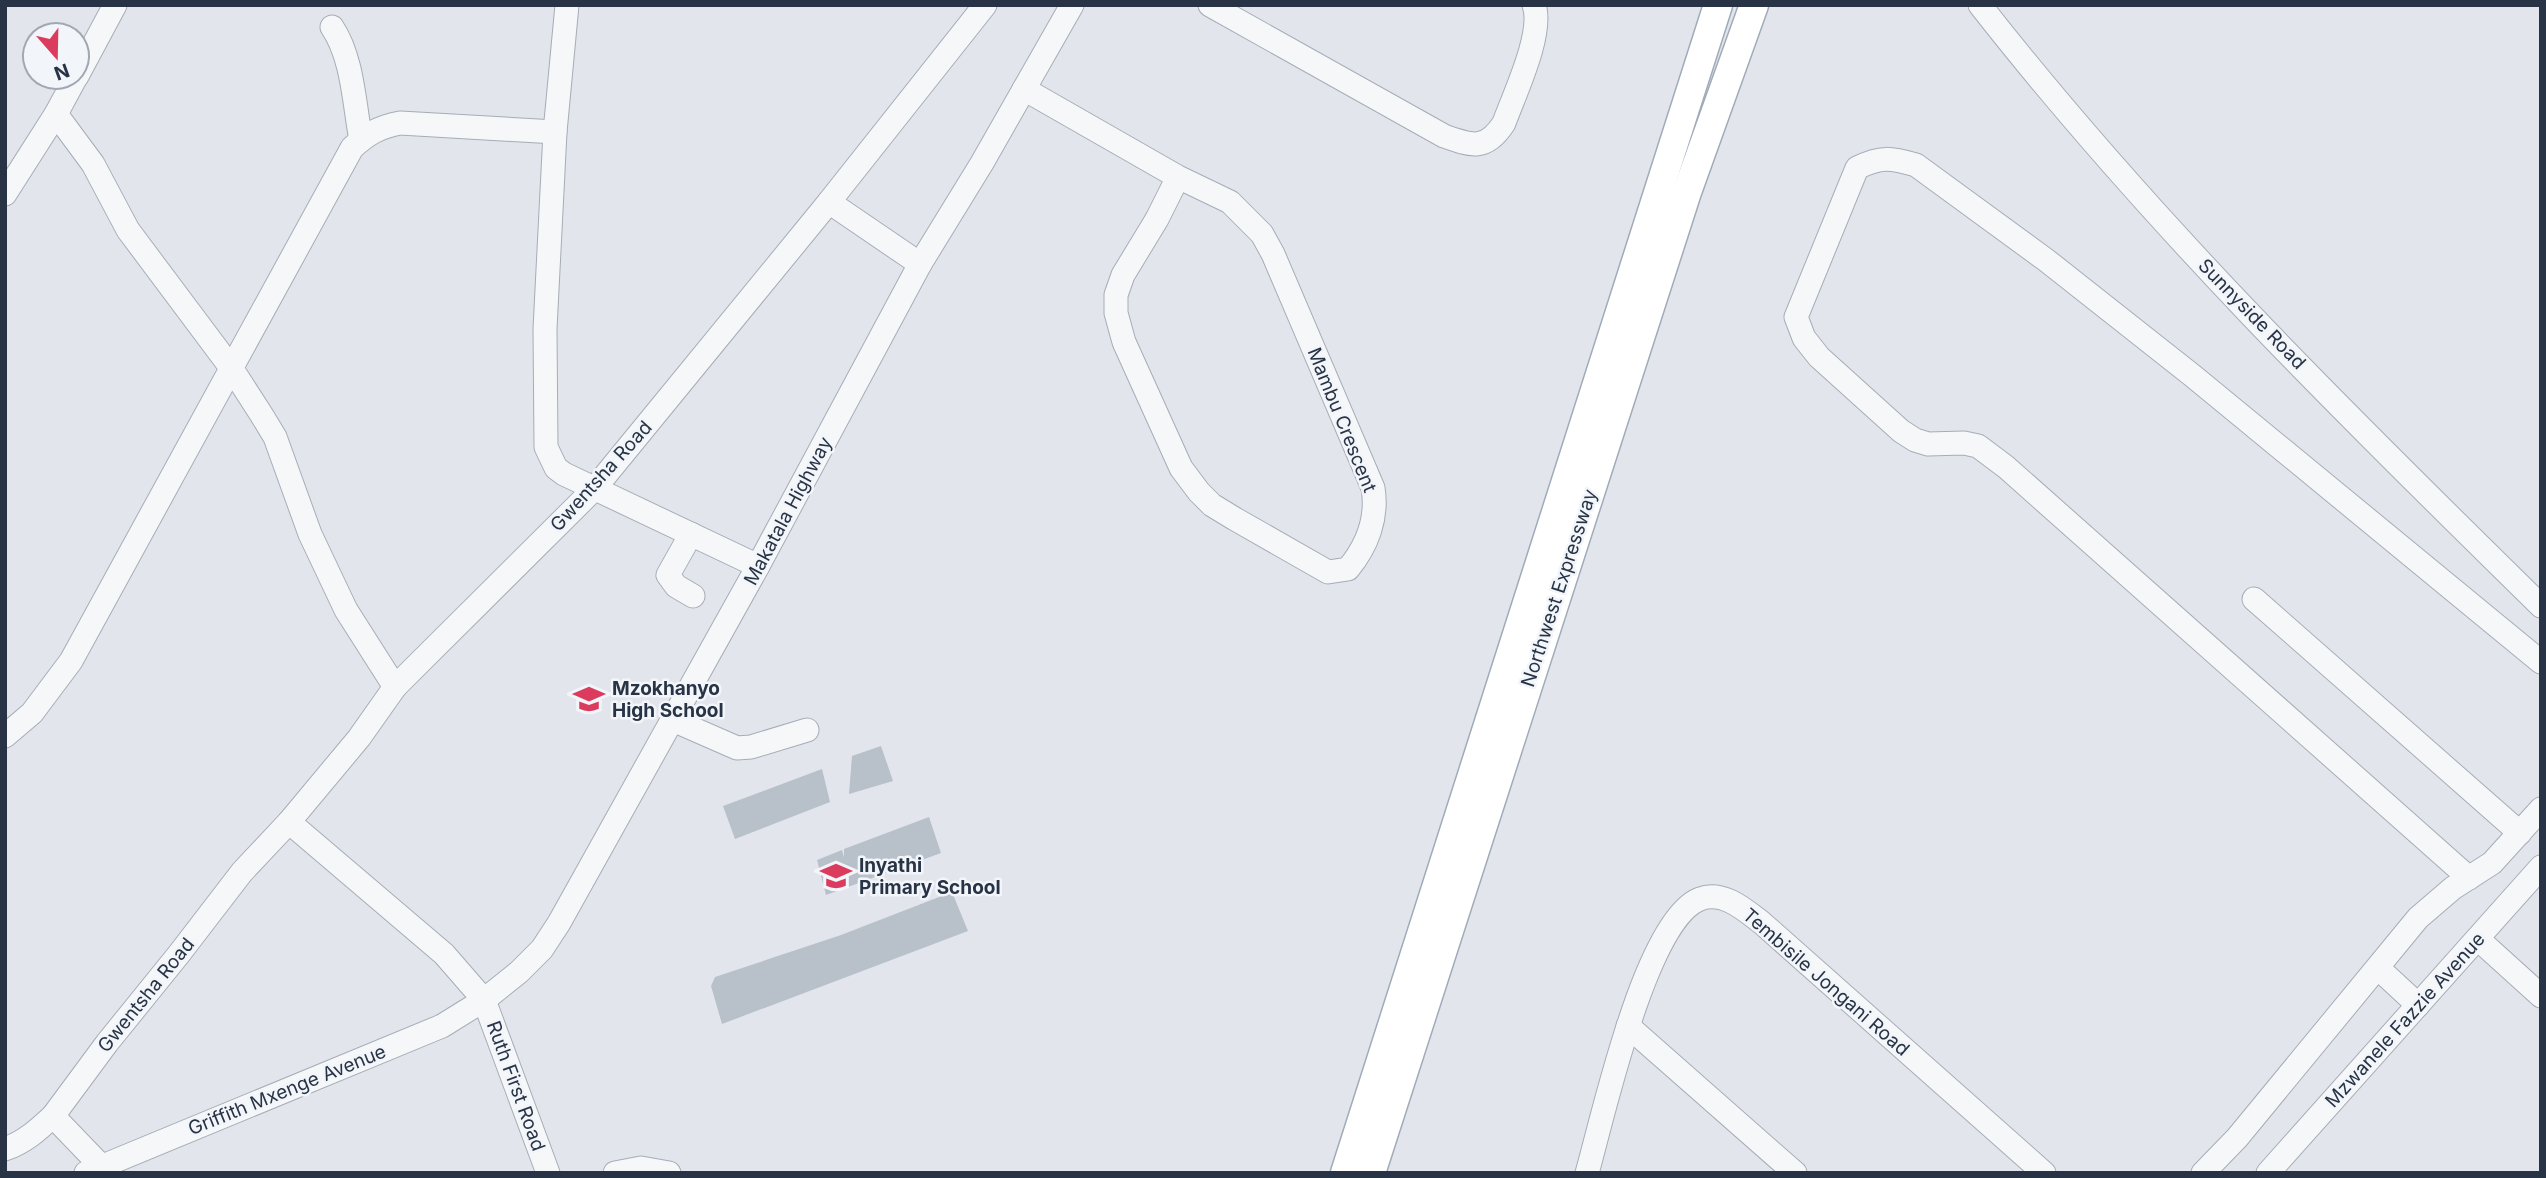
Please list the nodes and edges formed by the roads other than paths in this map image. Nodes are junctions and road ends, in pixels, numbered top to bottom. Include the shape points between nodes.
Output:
1 (115, 5) edge
2 (567, 5) edge
3 (985, 5) edge
4 (1072, 5) edge
5 (1210, 5) edge
6 (1534, 5) edge
7 (1718, 5) edge
8 (1754, 5) edge
9 (1980, 5) edge
10 (332, 27) dead end
11 (91, 50) edge
12 (1024, 89) junction
13 (69, 91) edge
14 (56, 114) junction
15 (555, 132) junction
16 (361, 140) junction
17 (1178, 177) junction
18 (5, 194) edge
19 (829, 202) junction
20 (920, 264) junction
21 (232, 369) junction
22 (595, 488) junction
23 (691, 534) junction
24 (758, 566) junction
25 (693, 596) dead end
26 (2254, 599) dead end
27 (2541, 606) edge
28 (2541, 662) edge
29 (395, 687) junction
30 (673, 720) junction
31 (807, 730) dead end
32 (5, 736) edge
33 (2541, 809) edge
34 (289, 822) junction
35 (2520, 833) junction
36 (2541, 867) edge
37 (2469, 878) junction
38 (2478, 939) junction
39 (2378, 968) junction
40 (2541, 996) edge
41 (484, 1000) junction
42 (2418, 1005) junction
43 (1628, 1026) junction
44 (52, 1116) junction
45 (5, 1149) edge
46 (94, 1170) edge
47 (548, 1173) edge
48 (615, 1173) edge
49 (669, 1173) edge
50 (1345, 1173) edge
51 (1371, 1173) edge
52 (1587, 1173) edge
53 (1795, 1173) edge
54 (2044, 1173) edge
55 (2203, 1173) edge
56 (2268, 1173) edge

1 - 11 street
2 - 15 street
3 - 19 street, Gwentsha Road
4 - 12 street, Makatala Highway
5 - 6 street via 1444,136 1477,145 1497,135 1504,123 1536,33
7 - 50 main road, Northwest Expressway
8 - 51 main road, Northwest Expressway via 1687,192
9 - 27 street, Sunnyside Road via 2147,205 2397,465
10 - 16 street via 347,64
12 - 17 street, Mambu Crescent
12 - 20 street, Makatala Highway
13 - 14 street
14 - 18 street
14 - 21 street via 93,164 128,230
15 - 16 street via 400,123 383,126
15 - 22 street via 545,329 546,447 556,468
16 - 21 street via 352,148
17 - 17 street, Mambu Crescent via 1230,202 1262,234 1273,254 1373,488 1373,525 1348,569 1328,572 1212,505 1199,492 1181,468 1124,342 1116,295
19 - 20 street
19 - 22 street, Gwentsha Road
20 - 24 street, Makatala Highway
21 - 29 street via 275,437 310,534 346,610
21 - 32 street via 71,661 32,713
22 - 23 street
22 - 29 street, Gwentsha Road
23 - 24 street
23 - 25 street via 668,575
24 - 30 street, Makatala Highway
26 - 35 street
28 - 37 street via 2193,376 1916,165 1876,159 1857,168 1796,317 1804,338 1819,357 1915,440 1978,446 2006,467
29 - 34 street, Gwentsha Road
30 - 31 street via 737,748
30 - 41 street, Makatala Highway via 548,940 519,972
33 - 35 street
34 - 41 street via 444,954
34 - 44 street, Gwentsha Road via 242,872
35 - 37 street via 2493,863
36 - 38 street, Mzwanele Fazzie Avenue
37 - 39 street via 2435,902
38 - 40 street
38 - 42 street, Mzwanele Fazzie Avenue
39 - 42 street
39 - 55 street
41 - 46 street, Griffith Mxenge Avenue via 442,1026
41 - 47 street, Ruth First Road
42 - 56 street, Mzwanele Fazzie Avenue
43 - 52 street, Tembisile Jongani Road
43 - 53 street
43 - 54 street, Tembisile Jongani Road via 1654,954 1685,908 1700,899 1728,900 1762,923
44 - 45 street, Gwentsha Road via 26,1139
44 - 46 street
48 - 49 street via 641,1168

